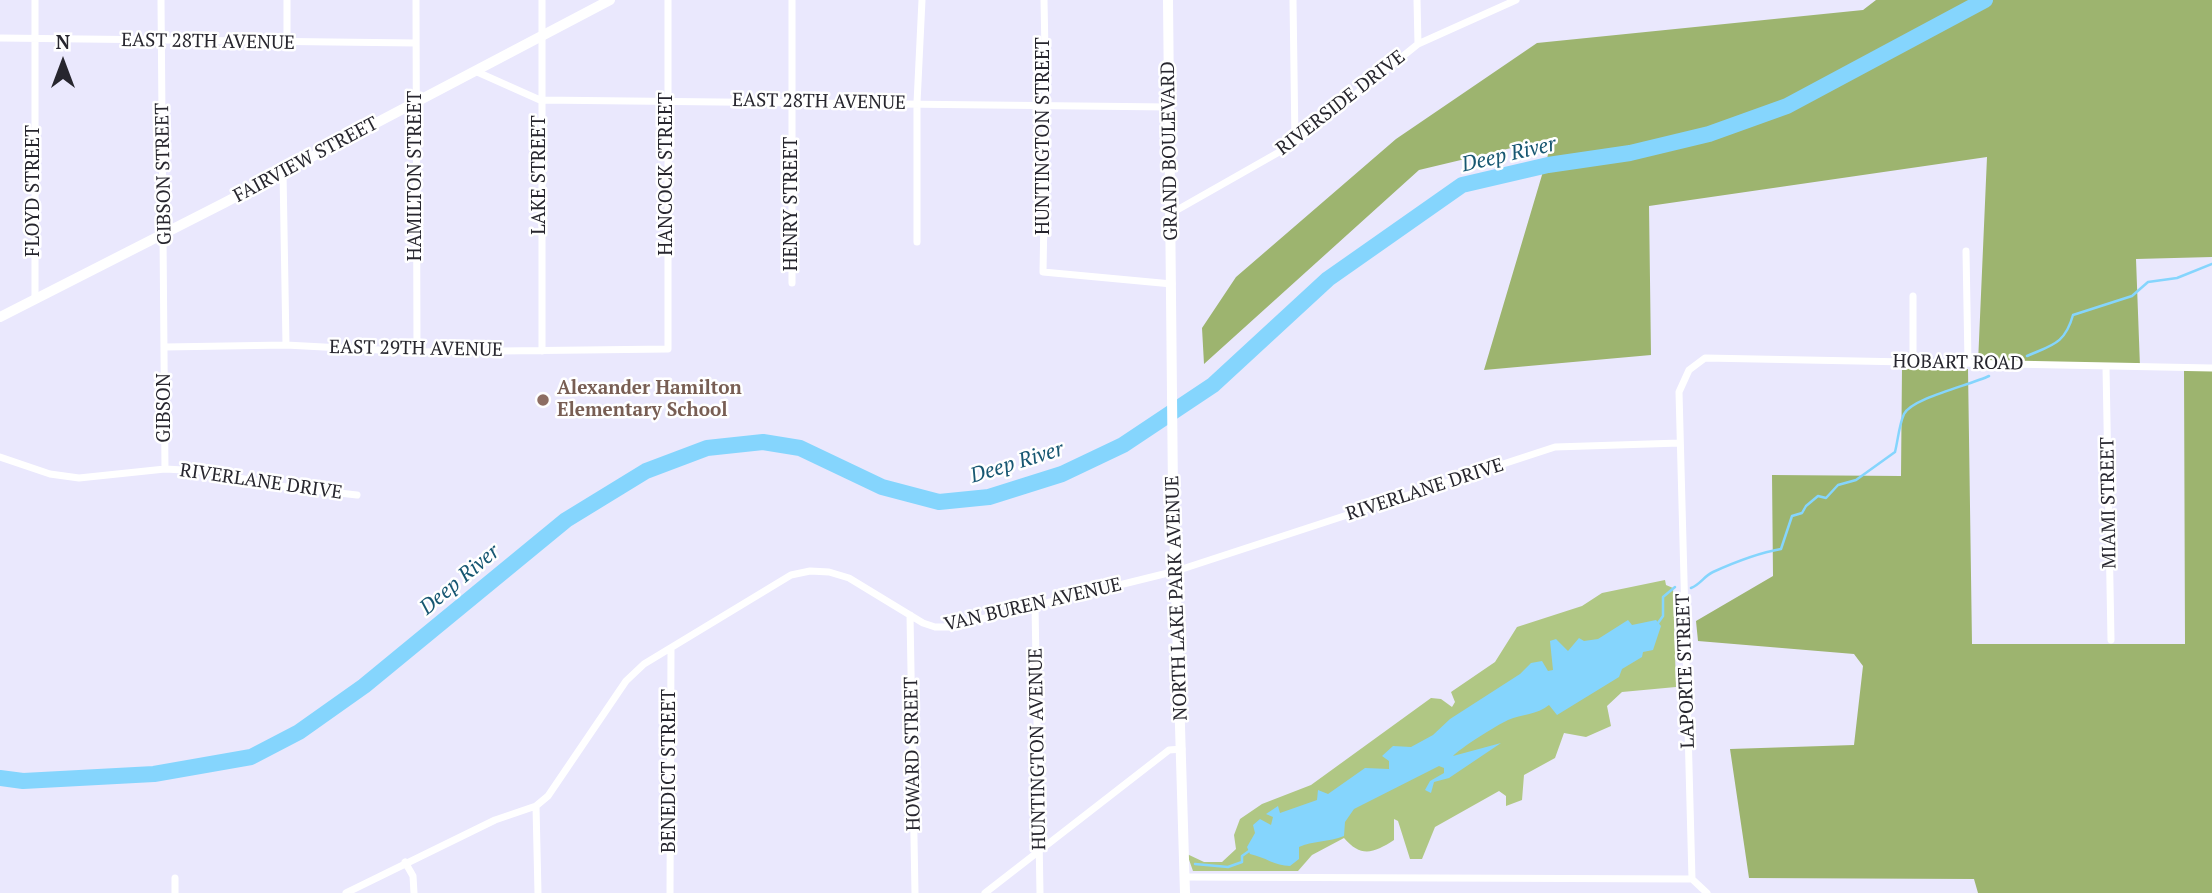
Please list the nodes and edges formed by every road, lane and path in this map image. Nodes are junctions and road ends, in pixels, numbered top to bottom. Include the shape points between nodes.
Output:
1 (35, 0) edge
2 (162, 0) edge
3 (287, 0) edge
4 (416, 0) edge
5 (542, 0) edge
6 (610, 0) edge
7 (668, 0) edge
8 (792, 0) edge
9 (922, 0) edge
10 (1045, 0) edge
11 (1168, 0) edge
12 (1293, 0) edge
13 (1417, 0) edge
14 (1516, 0) edge
15 (542, 34) junction
16 (0, 38) edge
17 (35, 39) junction
18 (161, 41) junction
19 (286, 42) junction
20 (416, 43) junction
21 (1418, 44) junction
22 (475, 71) junction
23 (540, 100) junction
24 (667, 100) junction
25 (791, 102) junction
26 (416, 103) junction
27 (917, 103) junction
28 (1046, 105) junction
29 (1169, 107) junction
30 (1295, 143) junction
31 (283, 172) junction
32 (1170, 214) junction
33 (165, 232) junction
34 (917, 242) dead end
35 (1966, 251) dead end
36 (792, 283) dead end
37 (1172, 284) junction
38 (1913, 296) dead end
39 (35, 299) junction
40 (1170, 302) joint
41 (0, 317) edge
42 (286, 345) junction
43 (165, 347) junction
44 (668, 349) joint
45 (542, 351) junction
46 (417, 352) junction
47 (1704, 358) joint
48 (1913, 362) junction
49 (1968, 363) junction
50 (2106, 367) junction
51 (2212, 368) edge
52 (1680, 443) junction
53 (0, 457) edge
54 (165, 469) junction
55 (357, 495) dead end
56 (1176, 571) junction
57 (1035, 605) junction
58 (910, 615) junction
59 (2111, 640) dead end
60 (671, 648) junction
61 (1182, 749) junction
62 (536, 806) junction
63 (1041, 852) junction
64 (405, 862) junction
65 (1185, 877) junction
66 (175, 878) dead end
67 (1692, 879) junction
68 (175, 893) edge
69 (346, 893) edge
70 (414, 893) edge
71 (538, 893) edge
72 (670, 893) edge
73 (915, 893) edge
74 (985, 893) edge
75 (1040, 893) edge
76 (1185, 893) edge
77 (1707, 893) edge

1 - 17 street, FLOYD STREET
2 - 18 street, GIBSON STREET
3 - 19 street
4 - 20 street, HAMILTON STREET
5 - 15 street, LAKE STREET
6 - 15 street, FAIRVIEW STREET
7 - 24 street, HANCOCK STREET
8 - 25 street, HENRY STREET
9 - 27 street
10 - 28 street, HUNTINGTON STREET
11 - 29 street, GRAND BOULEVARD
12 - 30 street
13 - 21 street
14 - 21 street, RIVERSIDE DRIVE
15 - 22 street, FAIRVIEW STREET
15 - 23 street, LAKE STREET
16 - 17 street, EAST 28TH AVENUE
17 - 18 street, EAST 28TH AVENUE
17 - 39 street, FLOYD STREET
18 - 19 street, EAST 28TH AVENUE
18 - 33 street, GIBSON STREET
19 - 20 street, EAST 28TH AVENUE
20 - 26 street, HAMILTON STREET
21 - 30 street, RIVERSIDE DRIVE
22 - 23 street, EAST 28TH AVENUE
22 - 26 street, FAIRVIEW STREET
23 - 24 street, EAST 28TH AVENUE
23 - 45 street, LAKE STREET
24 - 25 street, EAST 28TH AVENUE
24 - 44 street, HANCOCK STREET
25 - 27 street, EAST 28TH AVENUE
25 - 36 street, HENRY STREET
26 - 31 street, FAIRVIEW STREET
26 - 46 street, HAMILTON STREET
27 - 28 street, EAST 28TH AVENUE
27 - 34 street
28 - 29 street, EAST 28TH AVENUE
28 - 37 street, HUNTINGTON STREET via 1043,272
29 - 32 street, GRAND BOULEVARD
30 - 32 street, RIVERSIDE DRIVE
31 - 33 street, FAIRVIEW STREET
31 - 42 street
32 - 37 street, GRAND BOULEVARD
33 - 39 street, FAIRVIEW STREET
33 - 43 street, GIBSON STREET
35 - 49 street
37 - 40 street, GRAND BOULEVARD
38 - 48 street
39 - 41 street, FAIRVIEW STREET
40 - 56 street, NORTH LAKE PARK AVENUE
42 - 43 street, EAST 29TH AVENUE
42 - 46 street, EAST 29TH AVENUE
43 - 54 street, GIBSON
44 - 45 street, EAST 29TH AVENUE
45 - 46 street, EAST 29TH AVENUE
47 - 48 street, HOBART ROAD
47 - 52 street, LAPORTE STREET via 1689,370 1679,392
48 - 49 street, HOBART ROAD
49 - 50 street, HOBART ROAD
50 - 51 street, HOBART ROAD
50 - 59 street, MIAMI STREET
52 - 56 street, RIVERLANE DRIVE via 1555,447
52 - 67 street, LAPORTE STREET
53 - 54 street, RIVERLANE DRIVE via 50,474 79,478
54 - 55 street, RIVERLANE DRIVE
56 - 57 street, VAN BUREN AVENUE
56 - 61 street, NORTH LAKE PARK AVENUE
57 - 58 street, VAN BUREN AVENUE via 949,626 935,627
57 - 63 street, HUNTINGTON AVENUE
58 - 60 street, VAN BUREN AVENUE via 849,578 810,571 791,575
58 - 73 street, HOWARD STREET
60 - 62 street, VAN BUREN AVENUE via 626,681 548,796
60 - 72 street, BENEDICT STREET
61 - 63 street via 1169,750
61 - 65 street, NORTH LAKE PARK AVENUE
62 - 64 street, VAN BUREN AVENUE
62 - 71 street
63 - 74 street
63 - 75 street, HUNTINGTON AVENUE
64 - 69 street, VAN BUREN AVENUE
64 - 70 street via 413,876
65 - 67 street
65 - 76 street, NORTH LAKE PARK AVENUE
66 - 68 street
67 - 77 street

